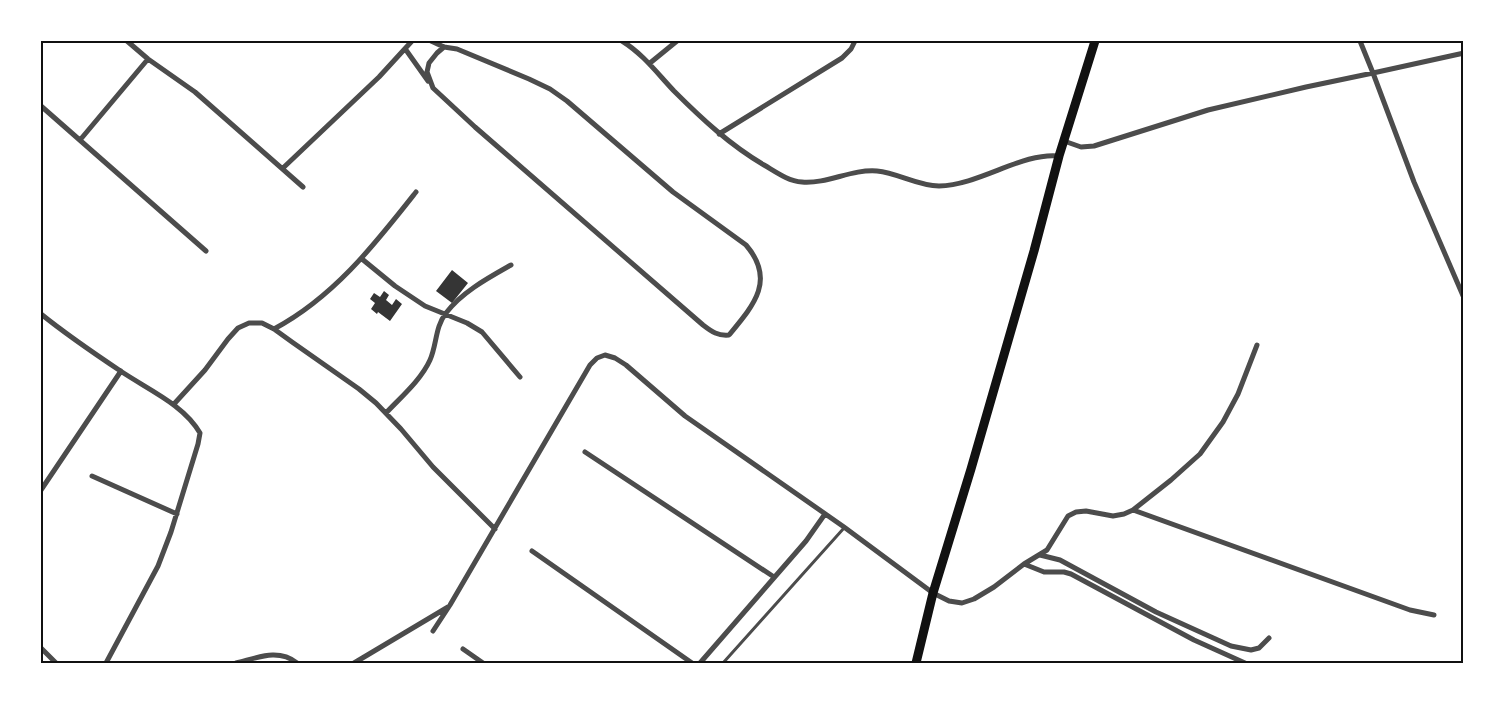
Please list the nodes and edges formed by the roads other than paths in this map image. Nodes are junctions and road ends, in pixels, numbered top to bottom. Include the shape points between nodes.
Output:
1 (127, 41) edge
2 (412, 41) edge
3 (432, 41) edge
4 (622, 41) edge
5 (677, 41) edge
6 (855, 41) edge
7 (1095, 41) edge
8 (1360, 41) edge
9 (444, 47) junction
10 (406, 50) junction
11 (1464, 52) edge
12 (148, 59) junction
13 (650, 64) junction
14 (1373, 73) junction
15 (433, 88) junction
16 (41, 106) edge
17 (719, 134) junction
18 (80, 140) junction
19 (1064, 141) junction
20 (1060, 156) junction
21 (283, 168) junction
22 (303, 187) dead end
23 (416, 192) dead end
24 (206, 251) dead end
25 (362, 259) junction
26 (511, 265) dead end
27 (1464, 298) edge
28 (41, 314) edge
29 (445, 314) junction
30 (274, 329) junction
31 (1257, 345) dead end
32 (121, 371) junction
33 (520, 377) dead end
34 (174, 404) junction
35 (386, 413) junction
36 (585, 452) dead end
37 (92, 476) dead end
38 (41, 490) edge
39 (1133, 510) junction
40 (177, 514) junction
41 (825, 514) junction
42 (844, 527) junction
43 (495, 528) junction
44 (532, 551) dead end
45 (1040, 555) junction
46 (1024, 564) junction
47 (774, 577) junction
48 (933, 593) junction
49 (450, 605) junction
50 (1434, 615) dead end
51 (433, 631) dead end
52 (1269, 638) dead end
53 (41, 648) edge
54 (463, 649) dead end
55 (56, 663) edge
56 (106, 663) edge
57 (236, 663) edge
58 (297, 663) edge
59 (354, 663) edge
60 (482, 663) edge
61 (692, 663) edge
62 (700, 663) edge
63 (723, 663) edge
64 (916, 663) edge
65 (1245, 663) edge

1 - 12 street
2 - 10 street
3 - 9 street
4 - 13 street
5 - 13 street
6 - 17 street via 842,58
7 - 19 main road
8 - 14 street
9 - 15 street via 429,63
9 - 15 street via 457,49 550,89 673,192 746,245 760,267 761,284 736,327 729,334 721,335 703,325
10 - 15 street
10 - 21 street
11 - 14 street
12 - 18 street
12 - 21 street via 195,92
13 - 17 street
14 - 19 street via 1208,110 1094,146 1080,147
14 - 27 street via 1414,182
16 - 18 street
17 - 20 street via 785,178 801,182 877,171 930,186 947,186 1041,156
18 - 24 street
19 - 20 main road
20 - 48 main road
21 - 22 street
23 - 25 street
25 - 29 street via 425,306
25 - 30 street via 315,303
26 - 29 street via 457,301
28 - 32 street
29 - 33 street via 482,332
29 - 35 street via 438,325 430,361
30 - 34 street via 249,323 238,328
30 - 35 street via 359,389
31 - 39 street via 1238,394 1200,454
32 - 34 street
32 - 38 street
34 - 40 street via 200,433
35 - 43 street
36 - 47 street
37 - 40 street
39 - 45 street via 1113,516 1076,512 1068,516 1054,541
39 - 50 street via 1410,610
40 - 56 street via 158,566
41 - 42 street
41 - 43 street via 685,416 626,365 605,356 590,364
41 - 47 street
42 - 48 street
42 - 63 lane
43 - 49 street
44 - 61 street
45 - 46 street
45 - 52 street via 1060,560 1156,612 1231,646 1251,650 1259,648
46 - 48 street via 994,586 962,603
46 - 65 street via 1044,572 1071,574 1194,640
47 - 62 street
48 - 64 main road
49 - 51 street
49 - 59 street
53 - 55 street
54 - 60 street
57 - 58 street via 274,654 282,654

